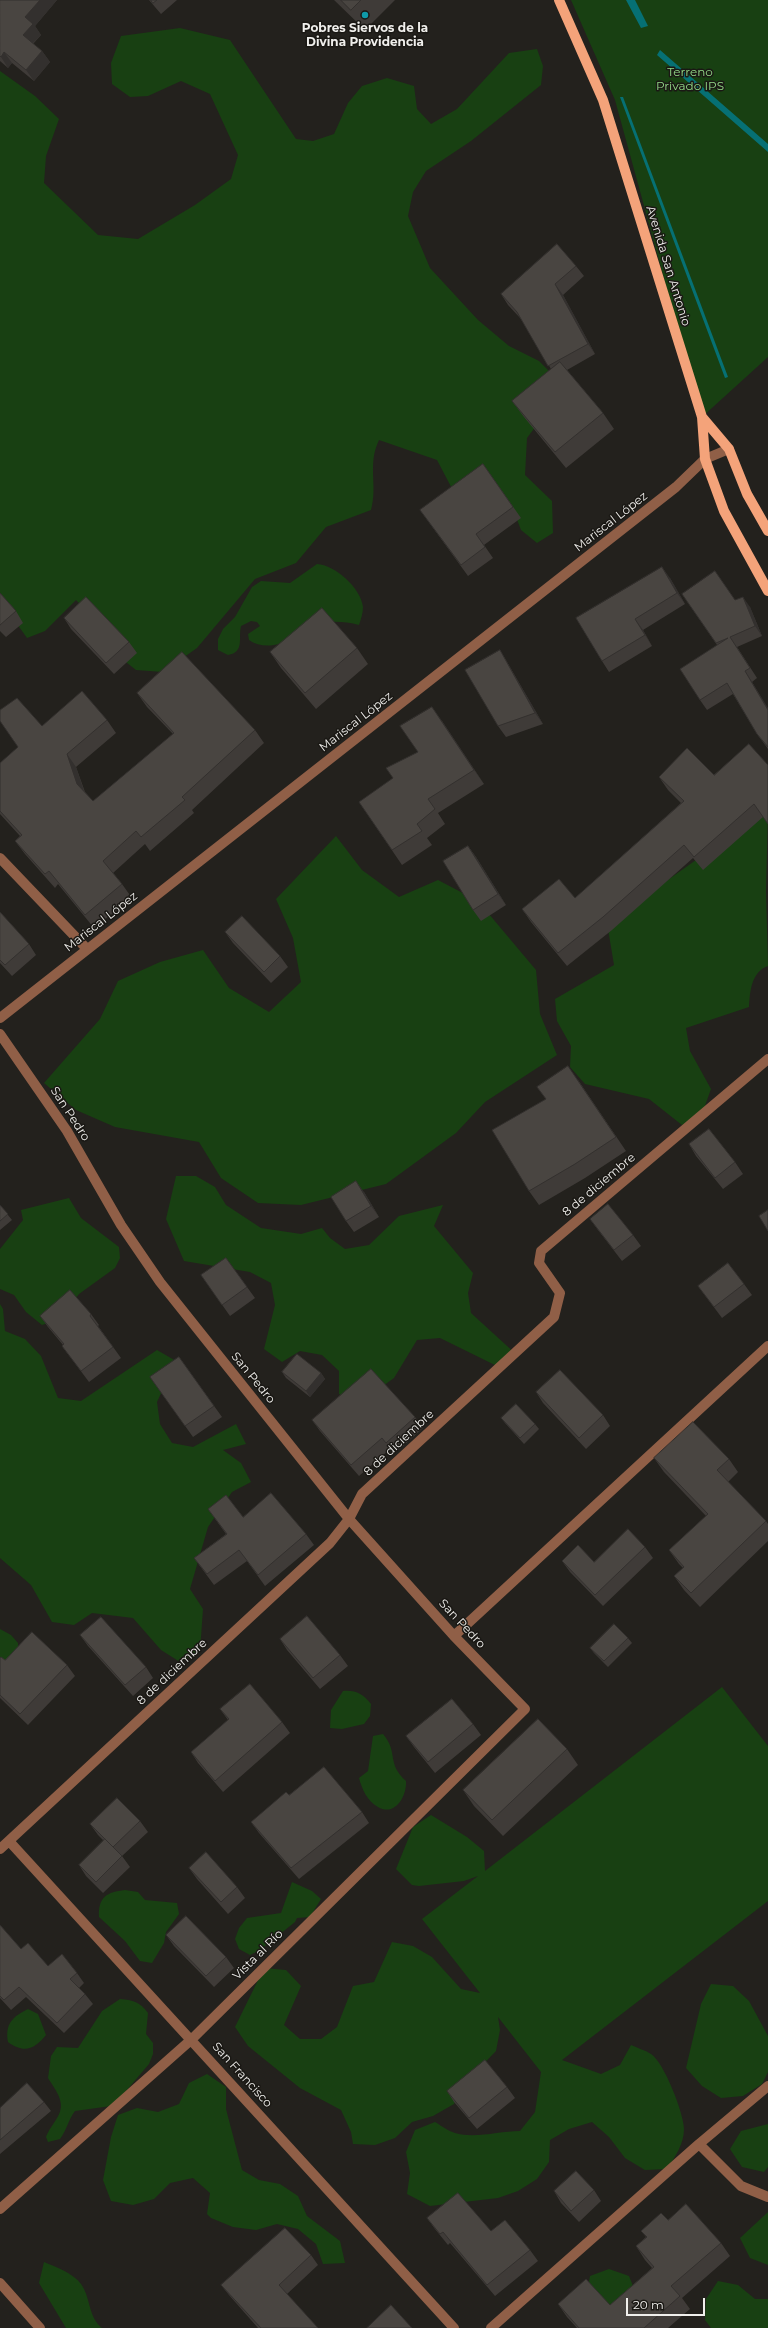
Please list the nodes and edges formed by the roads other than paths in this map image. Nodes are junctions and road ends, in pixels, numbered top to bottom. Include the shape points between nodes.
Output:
1 (559, 0) edge
2 (702, 417) junction
3 (729, 449) junction
4 (704, 459) junction
5 (768, 531) edge
6 (768, 591) edge
7 (0, 858) edge
8 (87, 949) junction
9 (0, 1018) edge
10 (0, 1034) edge
11 (768, 1059) edge
12 (768, 1346) edge
13 (349, 1519) junction
14 (454, 1636) junction
15 (525, 1709) joint
16 (9, 1841) junction
17 (0, 1849) edge
18 (192, 2039) junction
19 (768, 2086) edge
20 (699, 2144) junction
21 (768, 2197) edge
22 (0, 2209) edge
23 (0, 2283) edge
24 (40, 2328) edge
25 (454, 2328) edge
26 (491, 2328) edge

1 - 2 main road, Avenida San Antonio via 604,100
2 - 3 main road, Avenida San Antonio
2 - 4 main road
3 - 4 street, Mariscal López
3 - 5 main road, Avenida San Antonio via 747,494
4 - 6 main road via 724,511
4 - 8 street, Mariscal López via 670,492
7 - 8 street
8 - 9 street, Mariscal López
10 - 13 street, San Pedro via 67,1131 121,1225 160,1282
11 - 13 street, 8 de diciembre via 541,1251 539,1263 560,1293 554,1317 362,1494
12 - 14 street
13 - 14 street, San Pedro
13 - 16 street, 8 de diciembre via 330,1543
14 - 15 street, San Pedro
15 - 18 street, Vista al Río
16 - 17 street, 8 de diciembre
16 - 18 street, San Francisco
18 - 22 street, Vista al Río
18 - 25 street, San Francisco
19 - 20 street
20 - 21 street via 741,2186
20 - 26 street
23 - 24 street

